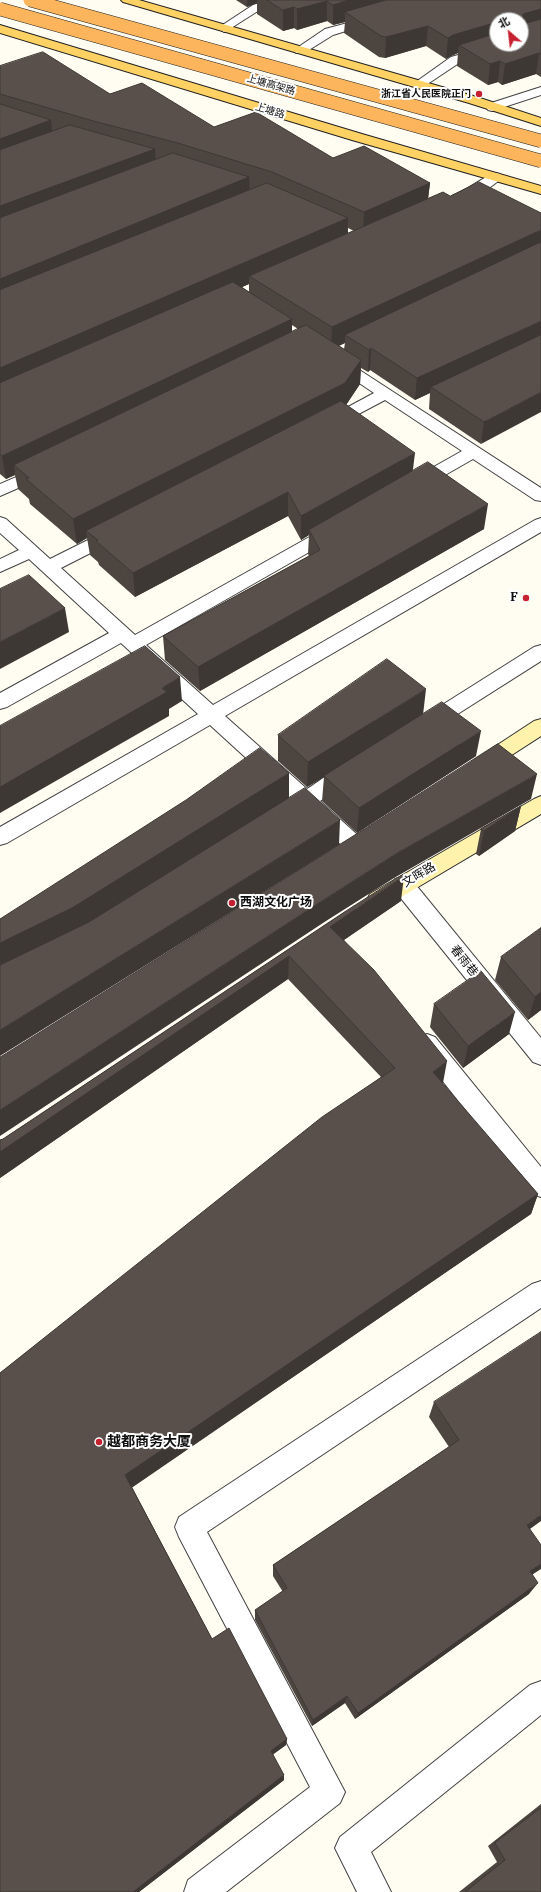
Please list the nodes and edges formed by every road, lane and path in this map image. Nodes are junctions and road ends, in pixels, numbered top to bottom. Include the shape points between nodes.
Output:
1 (30, 0) edge
2 (127, 0) edge
3 (282, 0) edge
4 (0, 9) edge
5 (382, 16) edge
6 (224, 28) junction
7 (0, 29) edge
8 (300, 50) junction
9 (489, 50) edge
10 (419, 84) junction
11 (541, 91) edge
12 (492, 107) junction
13 (541, 122) edge
14 (541, 141) edge
15 (541, 161) edge
16 (495, 177) junction
17 (541, 190) edge
18 (443, 206) edge
19 (333, 354) edge
20 (387, 393) junction
21 (426, 403) dead end
22 (412, 410) junction
23 (316, 430) edge
24 (474, 451) junction
25 (57, 464) edge
26 (0, 491) edge
27 (539, 493) edge
28 (398, 494) edge
29 (349, 522) edge
30 (0, 523) edge
31 (541, 524) edge
32 (127, 527) edge
33 (31, 551) junction
34 (0, 566) edge
35 (49, 567) junction
36 (128, 639) junction
37 (541, 652) edge
38 (0, 702) edge
39 (211, 715) junction
40 (541, 726) edge
41 (413, 732) edge
42 (366, 762) edge
43 (462, 778) edge
44 (305, 800) junction
45 (541, 804) edge
46 (272, 821) edge
47 (0, 837) edge
48 (363, 842) joint
49 (336, 859) edge
50 (403, 885) junction
51 (360, 912) dead end
52 (412, 1025) edge
53 (538, 1046) edge
54 (541, 1186) edge
55 (541, 1293) edge
56 (541, 1696) edge
57 (200, 1892) edge
58 (375, 1892) edge

1 - 14 highway, 上塘高架路, bridge
2 - 6 main road
3 - 6 street via 257,7
4 - 15 highway, 上塘高架路, bridge
5 - 8 street via 329,32
6 - 8 main road
7 - 16 main road, 上塘路
8 - 10 main road
9 - 10 street via 455,60
10 - 12 main road
11 - 12 street
12 - 13 main road
16 - 17 main road, 上塘路
16 - 18 street via 472,193
19 - 20 street
20 - 22 street
20 - 23 street
21 - 22 street
22 - 24 street
24 - 27 street
24 - 28 street
25 - 26 street
29 - 36 street
30 - 33 street
31 - 39 street
32 - 35 street
33 - 34 street
33 - 35 street
35 - 36 street
36 - 38 street
36 - 39 street
37 - 41 street
39 - 44 street
39 - 47 street
40 - 43 main road
42 - 44 street
44 - 46 street
44 - 48 street
45 - 50 main road, 文晖路
48 - 49 main road
50 - 51 main road, 文晖路
50 - 53 street, 春雨巷
52 - 54 street
55 - 57 street via 189,1527 329,1792
56 - 58 street via 351,1848

